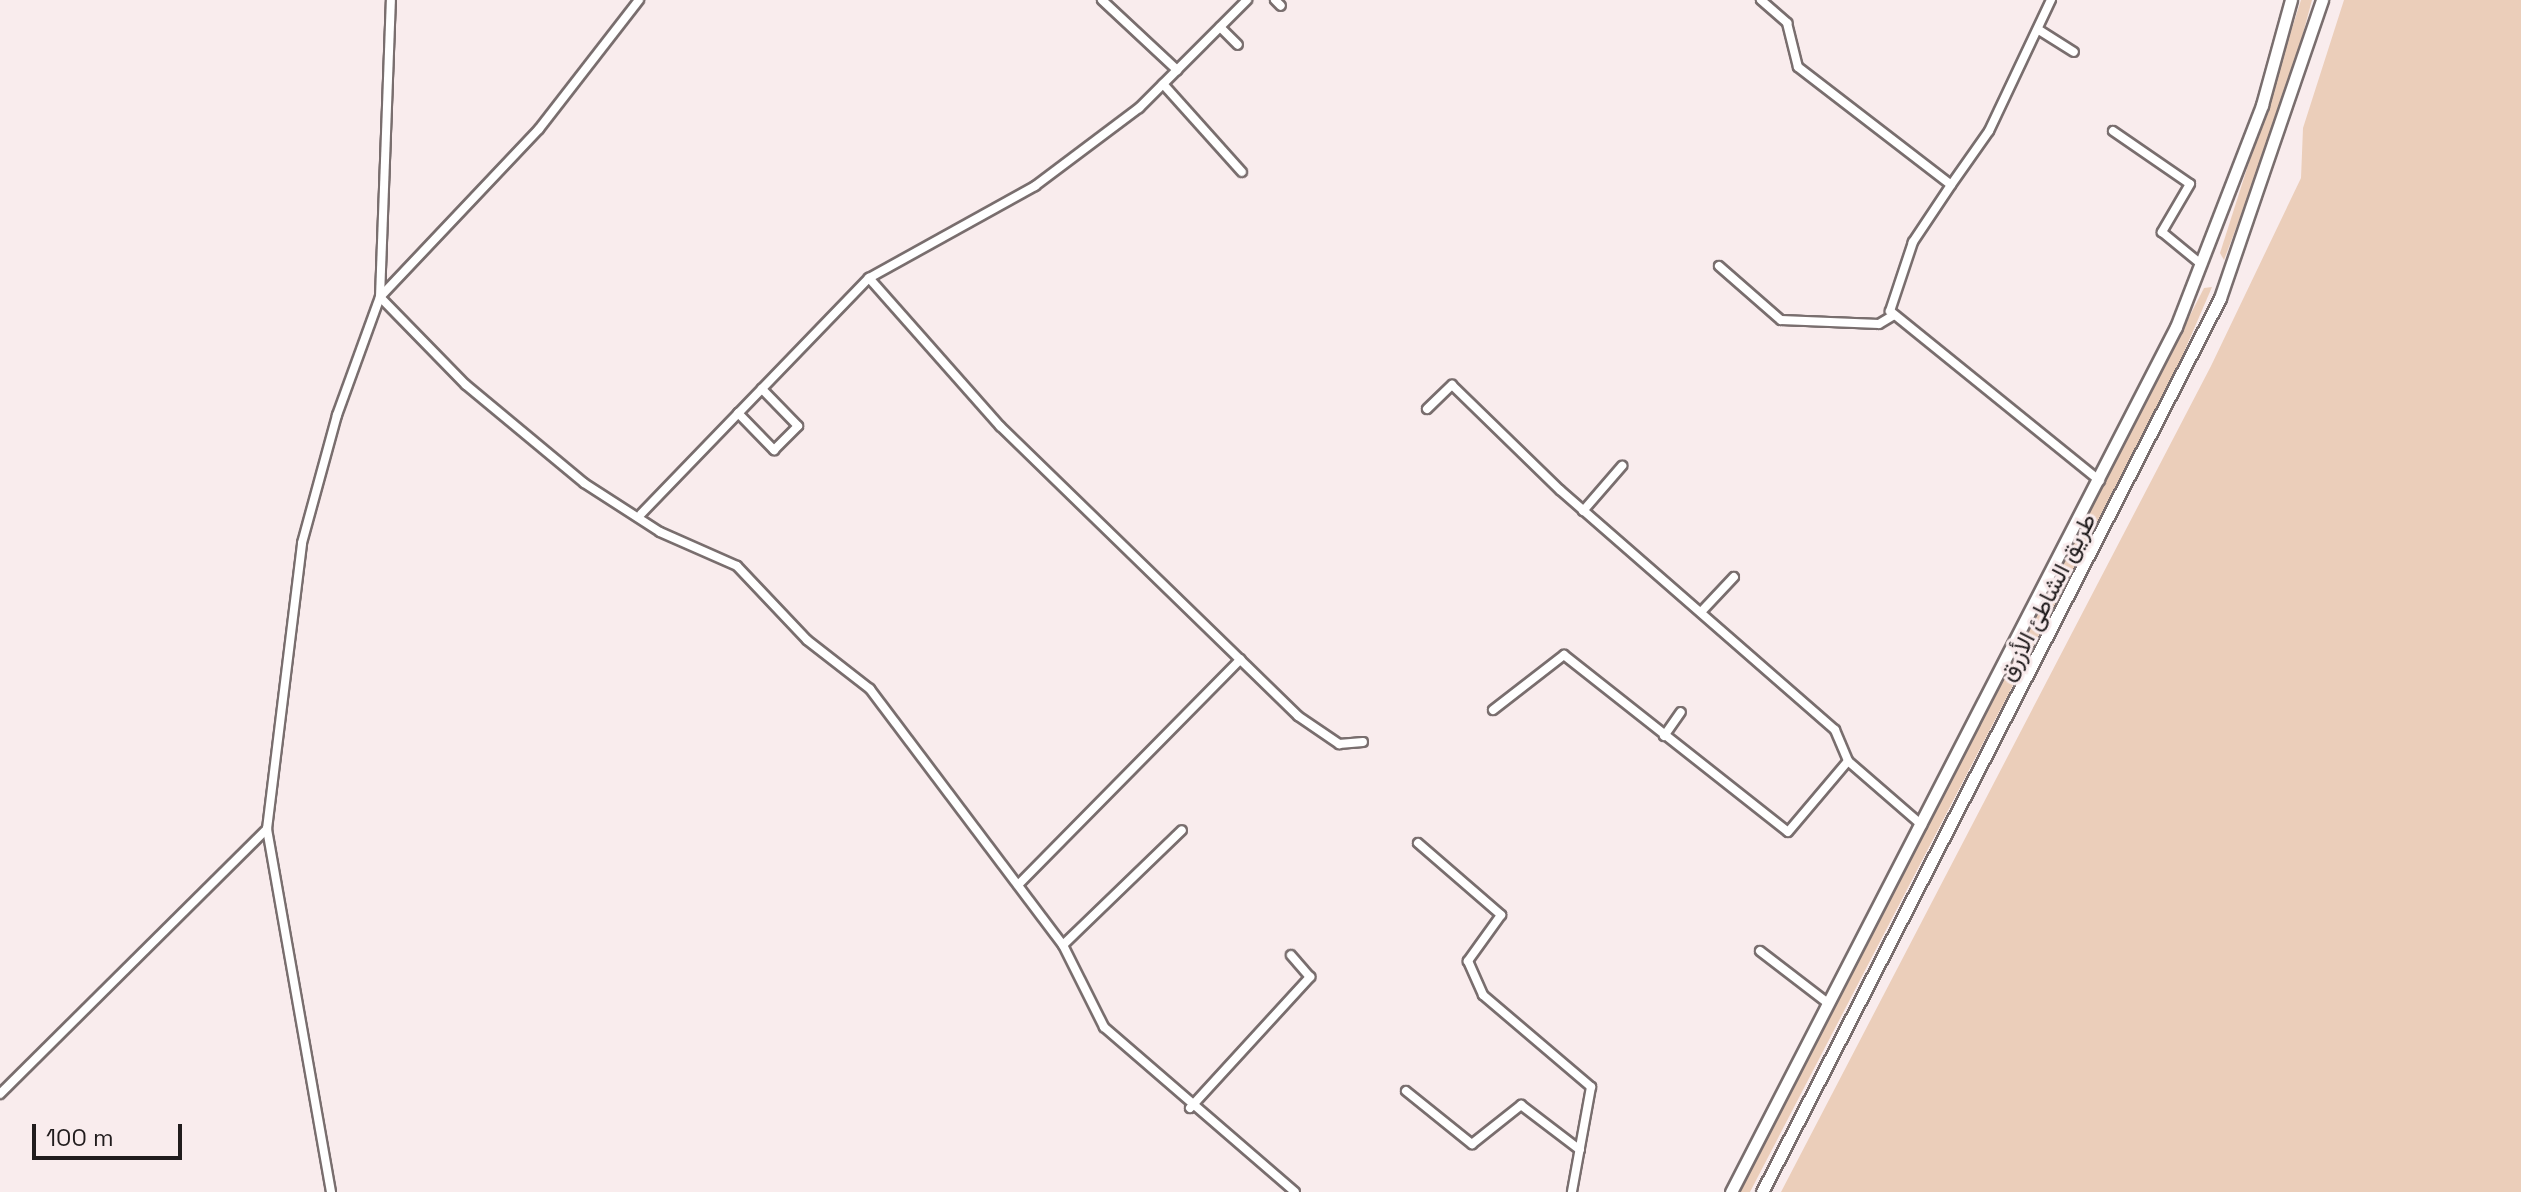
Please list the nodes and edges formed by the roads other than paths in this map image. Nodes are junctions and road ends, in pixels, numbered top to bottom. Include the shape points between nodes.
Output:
1 (391, 0) edge
2 (639, 0) edge
3 (1102, 0) edge
4 (1247, 0) edge
5 (1761, 0) edge
6 (2051, 0) edge
7 (2291, 0) edge
8 (2322, 0) edge
9 (1220, 27) junction
10 (2039, 30) junction
11 (1238, 45) dead end
12 (2074, 52) dead end
13 (1177, 70) junction
14 (1163, 84) junction
15 (2113, 131) dead end
16 (1242, 172) dead end
17 (1951, 185) junction
18 (2201, 264) junction
19 (1719, 266) dead end
20 (869, 278) junction
21 (380, 297) junction
22 (1894, 315) junction
23 (762, 389) junction
24 (1427, 409) dead end
25 (738, 413) junction
26 (1622, 466) dead end
27 (2100, 481) junction
28 (1583, 511) junction
29 (641, 514) junction
30 (1734, 577) dead end
31 (1701, 612) junction
32 (1241, 659) junction
33 (1493, 710) dead end
34 (1681, 712) dead end
35 (1664, 736) junction
36 (1363, 742) dead end
37 (1848, 761) junction
38 (1922, 825) junction
39 (267, 829) junction
40 (1182, 830) dead end
41 (1418, 843) dead end
42 (1018, 885) junction
43 (1063, 945) junction
44 (1760, 951) dead end
45 (1291, 955) dead end
46 (1829, 1004) junction
47 (1406, 1091) dead end
48 (0, 1094) edge
49 (1190, 1108) junction
50 (1580, 1150) junction
51 (331, 1192) edge
52 (1295, 1192) edge
53 (1572, 1192) edge
54 (1731, 1192) edge
55 (1762, 1192) edge

1 - 21 street
2 - 21 street via 548,119
3 - 13 street
4 - 9 street
5 - 17 street via 1787,23 1798,67
6 - 10 street
7 - 18 main road, طريق الشاطئ الأزرق via 2262,105
8 - 55 main road, طريق الشاطئ الأزرق via 2220,298
9 - 11 street
9 - 13 street
10 - 12 street
10 - 17 street via 1974,157
13 - 14 street
14 - 16 street
14 - 20 street via 1035,186
15 - 18 street via 2190,184 2162,232
17 - 22 street via 1913,242 1891,302
18 - 27 main road, طريق الشاطئ الأزرق
19 - 22 street via 1781,320 1879,324
20 - 23 street
20 - 32 street via 1000,426
21 - 29 street via 466,385 584,483
21 - 39 street via 337,415 302,543
22 - 27 street
23 - 25 street
23 - 25 street via 798,426 774,450
24 - 28 street via 1452,385
25 - 29 street
26 - 28 street
27 - 38 main road, طريق الشاطئ الأزرق
28 - 31 street
29 - 42 street via 660,532 737,566 807,640 870,689
30 - 31 street
31 - 37 street via 1835,730
32 - 36 street via 1298,716 1339,744
32 - 42 street
33 - 35 street via 1564,655
34 - 35 street
35 - 37 street via 1788,832
37 - 38 street
38 - 46 main road, طريق الشاطئ الأزرق
39 - 48 street
39 - 51 street
40 - 43 street
41 - 50 street via 1501,915 1476,945 1469,975 1591,1087
42 - 43 street
43 - 49 street via 1104,1027
44 - 46 street
45 - 49 street via 1310,977
46 - 54 main road, طريق الشاطئ الأزرق
47 - 50 street via 1472,1144 1521,1105
49 - 52 street
50 - 53 street

